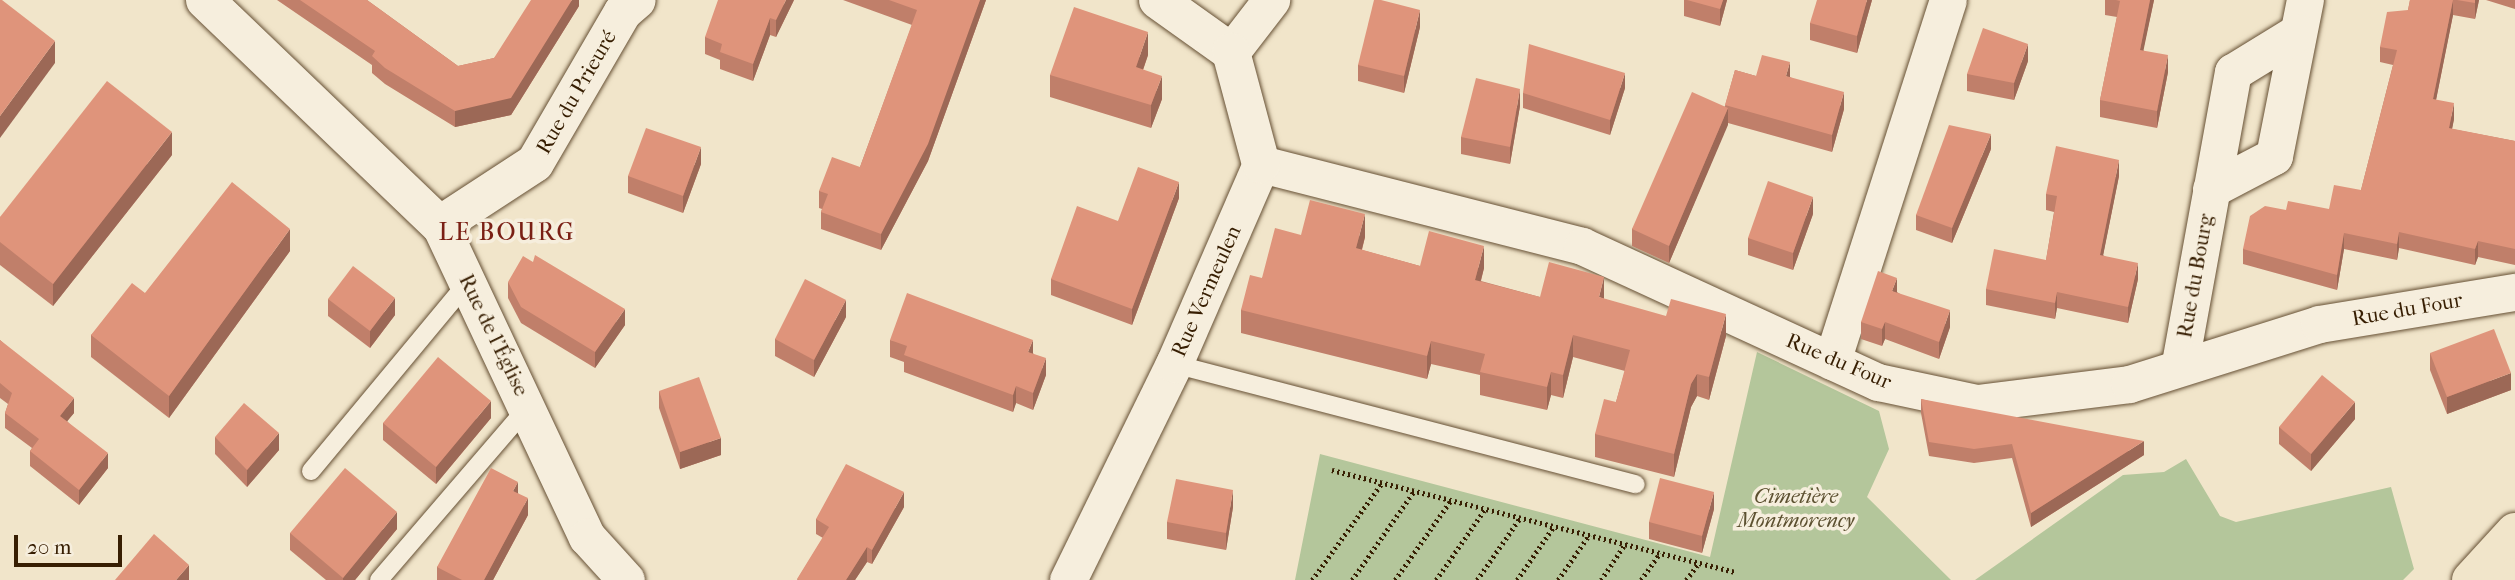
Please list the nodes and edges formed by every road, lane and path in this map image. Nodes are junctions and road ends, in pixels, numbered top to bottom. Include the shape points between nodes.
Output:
1 (205, 0) edge
2 (637, 0) edge
3 (1158, 0) edge
4 (1271, 0) edge
5 (1948, 0) edge
6 (2302, 16) edge
7 (1231, 51) junction
8 (1261, 164) junction
9 (2211, 189) junction
10 (440, 225) junction
11 (468, 282) junction
12 (2515, 292) edge
13 (1832, 361) junction
14 (2180, 363) junction
15 (1174, 364) junction
16 (528, 407) junction
17 (1332, 470) dead end
18 (312, 471) dead end
19 (1381, 483) junction
20 (1636, 484) dead end
21 (1414, 491) junction
22 (1451, 500) junction
23 (1485, 509) junction
24 (1520, 517) junction
25 (1554, 526) junction
26 (2515, 532) edge
27 (1589, 535) junction
28 (1625, 544) junction
29 (1660, 553) junction
30 (1699, 563) junction
31 (1734, 572) dead end
32 (379, 580) edge
33 (626, 580) edge
34 (1068, 580) edge
35 (1312, 580) edge
36 (1352, 580) edge
37 (1395, 580) edge
38 (1436, 580) edge
39 (1477, 580) edge
40 (1517, 580) edge
41 (1558, 580) edge
42 (1601, 580) edge
43 (1641, 580) edge
44 (1686, 580) edge
45 (2472, 580) edge

1 - 10 street, Rue de l'Église
2 - 10 street, Rue du Prieuré via 623,12 535,163
3 - 7 street
4 - 7 street
5 - 13 street
6 - 9 street, Rue du Bourg via 2233,72
6 - 9 street, Rue du Bourg via 2274,156
7 - 8 street
8 - 13 street, Rue du Four via 1582,246
8 - 15 street, Rue Vermeulen
9 - 14 street, Rue du Bourg
10 - 11 street, Rue de l'Église
11 - 16 street, Rue de l'Église
11 - 18 lane
12 - 14 street, Rue du Four via 2319,324
13 - 14 street, Rue du Four via 1878,382 1977,403 2129,384
15 - 20 lane
15 - 34 street, Rue Vermeulen
16 - 32 lane
16 - 33 street, Rue de l'Église via 587,537
17 - 19 path
19 - 21 path
19 - 35 path
21 - 22 path
21 - 36 path
22 - 23 path
22 - 37 path
23 - 24 path
23 - 38 path
24 - 25 path
24 - 39 path
25 - 27 path
25 - 40 path
26 - 45 main road
27 - 28 path
27 - 41 path
28 - 29 path
28 - 42 path
29 - 30 path
29 - 43 path
30 - 31 path
30 - 44 path

